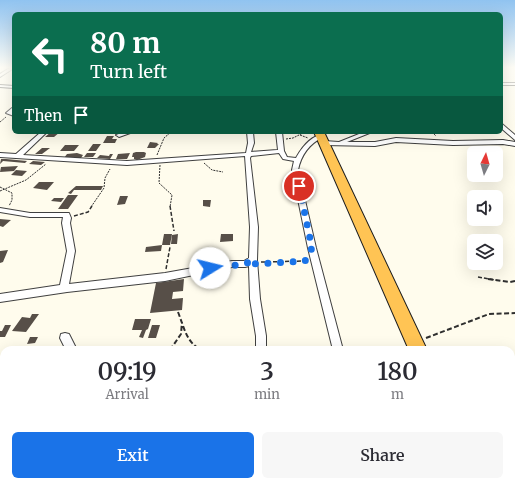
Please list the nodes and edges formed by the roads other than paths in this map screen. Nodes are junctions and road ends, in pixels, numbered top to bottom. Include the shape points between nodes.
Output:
1 (0, 114) edge
2 (11, 115) edge
3 (503, 127) edge
4 (42, 134) edge
5 (123, 134) edge
6 (250, 134) edge
7 (279, 134) edge
8 (363, 134) edge
9 (119, 135) dead end
10 (321, 137) edge
11 (515, 141) edge
12 (251, 143) junction
13 (338, 143) junction
14 (281, 150) junction
15 (272, 152) junction
16 (247, 154) junction
17 (0, 155) edge
18 (18, 156) junction
19 (296, 160) junction
20 (3, 210) edge
21 (253, 262) junction
22 (242, 265) junction
23 (254, 276) junction
24 (67, 288) junction
25 (0, 298) edge
26 (65, 338) dead end
27 (70, 346) edge
28 (261, 346) edge
29 (337, 346) edge
30 (416, 346) edge

1 - 2 street
3 - 11 street
4 - 18 street
5 - 9 street
6 - 12 street
7 - 14 street
8 - 13 street
10 - 13 street
10 - 19 street via 308,145
10 - 30 highway
11 - 13 street via 508,143 396,140 375,144
12 - 15 street
12 - 16 street
14 - 15 street
14 - 19 street via 285,158
15 - 16 street
16 - 18 street via 115,163
16 - 21 street via 254,227
17 - 18 street
19 - 29 street via 295,170 312,248
20 - 24 street via 30,215 63,214 67,218 71,251 64,285
21 - 22 street
21 - 23 street
22 - 23 street
22 - 24 street
23 - 28 street
24 - 25 street
26 - 27 street

